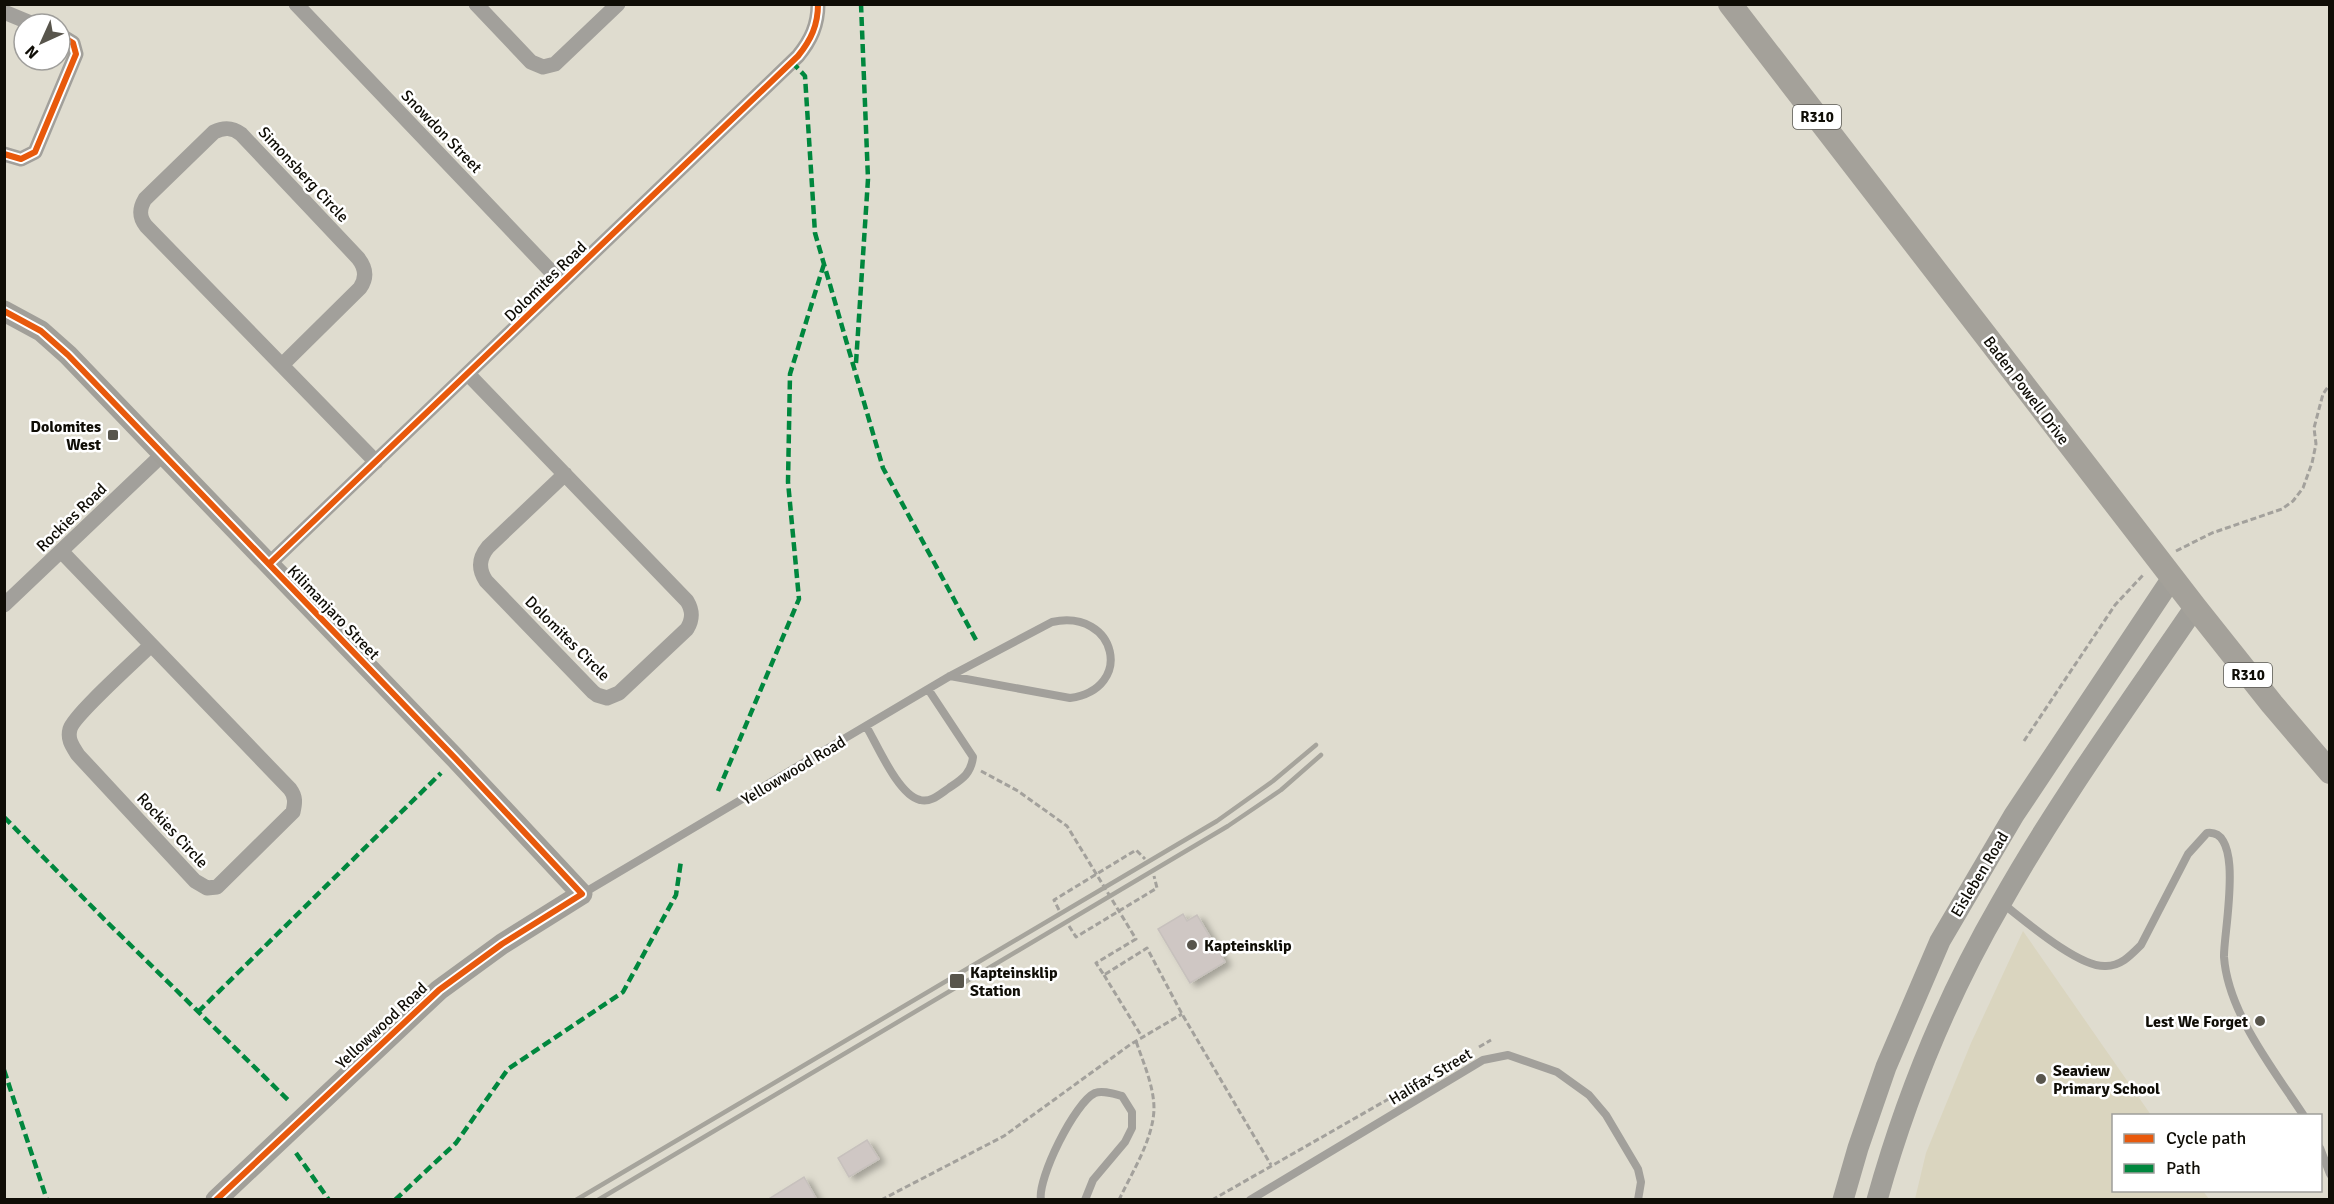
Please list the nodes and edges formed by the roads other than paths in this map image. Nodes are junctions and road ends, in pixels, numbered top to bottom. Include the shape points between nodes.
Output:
1 (296, 4) edge
2 (476, 4) edge
3 (618, 4) edge
4 (818, 4) edge
5 (1730, 4) edge
6 (72, 42) edge
7 (72, 64) edge
8 (68, 72) edge
9 (4, 154) edge
10 (562, 283) junction
11 (4, 311) edge
12 (282, 365) junction
13 (468, 374) junction
14 (163, 454) junction
15 (376, 462) junction
16 (565, 474) junction
17 (61, 551) junction
18 (269, 564) junction
19 (2172, 578) junction
20 (4, 605) edge
21 (2195, 607) junction
22 (151, 645) junction
23 (950, 676) junction
24 (928, 689) junction
25 (866, 726) junction
26 (2330, 772) edge
27 (582, 894) junction
28 (2001, 902) junction
29 (2303, 1114) edge
30 (2322, 1153) edge
31 (2330, 1174) edge
32 (216, 1200) edge
33 (1041, 1200) edge
34 (1085, 1200) edge
35 (1250, 1200) edge
36 (1638, 1200) edge
37 (1843, 1200) edge
38 (1877, 1200) edge

1 - 10 street, Snowdon Street
2 - 3 street via 531,62 543,67 555,64
4 - 10 street, Dolomites Road via 812,37 798,56
5 - 19 main road, Baden Powell Drive / R310
6 - 7 street via 76,54
8 - 9 street via 35,152 21,159
10 - 13 street, Dolomites Road
11 - 14 main road, Kilimanjaro Street via 41,331 68,355
12 - 12 street, Simonsberg Circle via 360,288 365,271 358,258 241,134 220,129 145,199 141,217
12 - 15 street, Simonsberg Circle
13 - 15 street, Dolomites Road
13 - 16 street, Dolomites Circle
14 - 17 street, Rockies Road
14 - 18 main road, Kilimanjaro Street
15 - 18 street, Dolomites Road
16 - 16 street, Dolomites Circle via 488,547 480,569 486,580 593,692 607,698 619,693 687,629 692,612 687,601
17 - 20 street, Rockies Road
17 - 22 street, Rockies Circle
18 - 27 main road, Kilimanjaro Street
19 - 21 main road, Baden Powell Drive / R310
19 - 37 main road, Eisleben Road via 2014,815 1940,941 1886,1067
21 - 26 main road, Baden Powell Drive / R310
21 - 28 main road, Eisleben Road
22 - 22 street, Rockies Circle via 78,716 72,723 69,739 78,755 195,881 207,888 217,887 293,812 296,803 293,794
23 - 23 lane, Yellowwood Road via 1044,626 1061,621 1079,622 1096,629 1108,643 1111,656 1108,673 1097,688 1070,698
23 - 24 lane, Yellowwood Road
24 - 25 lane, Yellowwood Road
24 - 25 lane via 973,757 968,774 933,799 920,800 900,785
25 - 27 lane, Yellowwood Road
27 - 32 main road, Yellowwood Road via 502,944 439,990
28 - 29 lane via 2080,959 2097,966 2115,965 2141,945 2188,854 2207,833 2217,833 2228,854 2230,869 2224,955 2229,987 2255,1041
28 - 38 main road, Eisleben Road via 1935,1035
30 - 31 lane
33 - 34 lane via 1043,1178 1077,1109 1095,1093 1122,1096 1132,1112 1132,1128 1093,1180
35 - 36 lane, Halifax Street via 1483,1060 1508,1055 1557,1072 1589,1095 1606,1114 1638,1168

